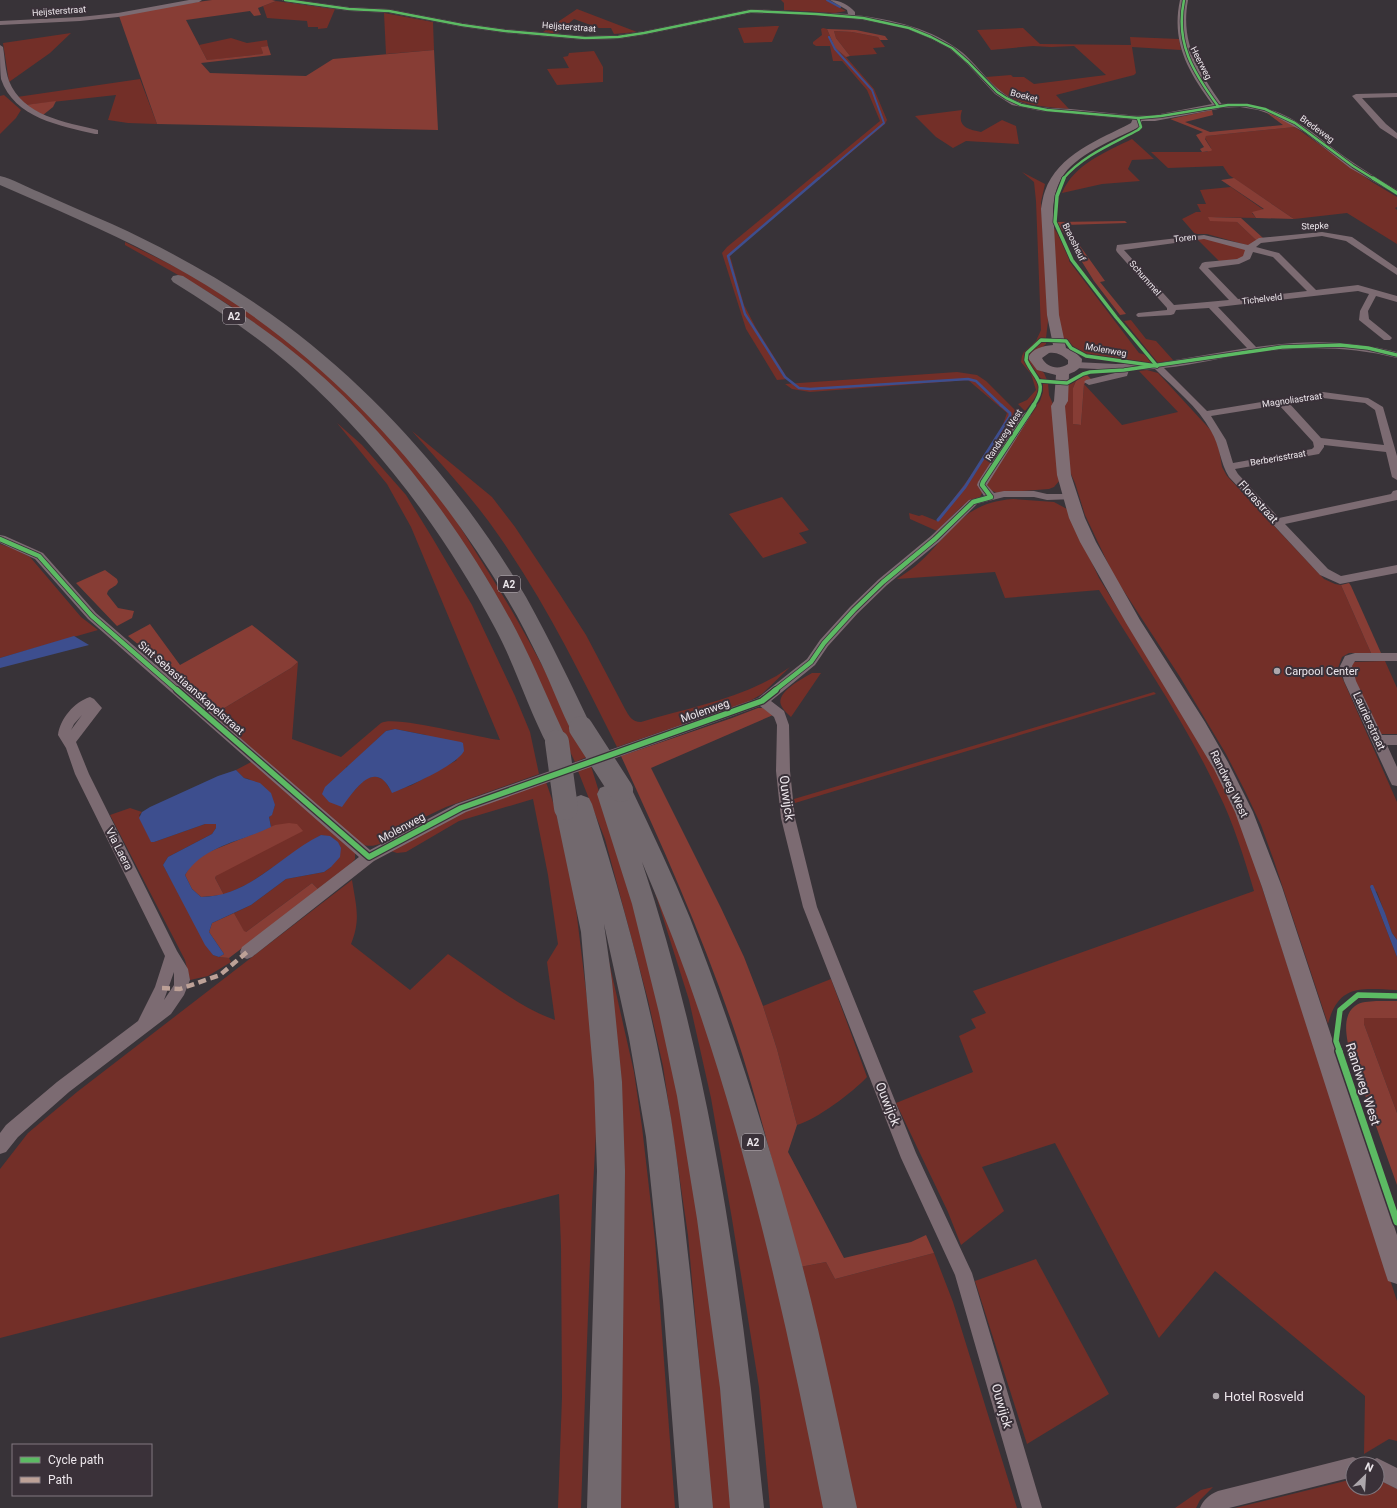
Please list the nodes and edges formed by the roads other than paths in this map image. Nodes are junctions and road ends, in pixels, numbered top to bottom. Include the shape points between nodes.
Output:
1 (199, 0) edge
2 (285, 0) edge
3 (833, 0) edge
4 (1184, 0) edge
5 (851, 17) junction
6 (0, 23) edge
7 (40, 25) dead end
8 (12, 26) junction
9 (0, 29) edge
10 (0, 47) edge
11 (1397, 95) edge
12 (1218, 106) junction
13 (1138, 118) junction
14 (95, 132) dead end
15 (1397, 137) edge
16 (0, 180) edge
17 (0, 191) edge
18 (1397, 192) edge
19 (1120, 247) joint
20 (1250, 248) junction
21 (1397, 272) edge
22 (1374, 292) junction
23 (1314, 293) junction
24 (1397, 299) edge
25 (1236, 302) junction
26 (1211, 305) junction
27 (1172, 308) junction
28 (1141, 315) dead end
29 (1387, 338) dead end
30 (1055, 350) junction
31 (1254, 350) junction
32 (1397, 355) edge
33 (1124, 366) junction
34 (1157, 366) junction
35 (1066, 367) junction
36 (1089, 382) dead end
37 (1282, 401) junction
38 (1204, 414) junction
39 (1026, 415) dead end
40 (1318, 441) junction
41 (1390, 449) junction
42 (1229, 467) junction
43 (1397, 477) edge
44 (1397, 493) edge
45 (1070, 494) junction
46 (991, 497) junction
47 (1276, 522) junction
48 (0, 539) edge
49 (1397, 569) edge
50 (1397, 657) edge
51 (762, 702) junction
52 (1377, 740) junction
53 (1397, 740) edge
54 (70, 741) dead end
55 (1397, 782) edge
56 (615, 792) junction
57 (574, 806) junction
58 (369, 857) junction
59 (247, 952) dead end
60 (0, 1146) edge
61 (1397, 1272) edge
62 (1345, 1469) edge
63 (1385, 1472) edge
64 (1397, 1479) edge
65 (604, 1508) edge
66 (696, 1508) edge
67 (747, 1508) edge
68 (840, 1508) edge
69 (1032, 1508) edge
70 (1210, 1508) edge

1 - 8 street, Heijsterstraat via 118,15
2 - 5 street, Heijsterstraat via 394,12 505,31 585,38 644,33 752,11
3 - 5 street via 849,9 852,12
4 - 12 street, Heerweg via 1182,42 1196,74
5 - 13 street, Boeket via 906,26 934,38 962,55 994,91 1016,104
6 - 8 street, Heijsterstraat
7 - 8 street, Heijsterstraat
8 - 9 street, Heijsterstraat
10 - 14 street via 5,80 11,93 22,105 38,115
11 - 15 street via 1356,96 1383,126
12 - 13 street, Boeket via 1155,118
12 - 18 street, Bredeweg via 1246,105 1281,114 1353,166
13 - 30 street via 1135,125 1070,161 1054,179 1047,195 1053,315 1057,329
16 - 56 highway, A2, bridge via 165,256 219,286 295,339 360,396 423,463 452,500 512,589
17 - 57 highway, A2, bridge via 102,238 189,286 248,326 302,368 382,448 431,509 463,555 505,628 557,740
19 - 20 street, Toren via 1204,237
19 - 27 street, Schummel
20 - 21 street, Stepke via 1259,241 1322,234 1336,235 1349,239
20 - 23 street, Toren via 1276,255
20 - 25 street via 1247,257 1239,261 1205,265 1203,268
22 - 23 street, Tichelveld via 1358,288
22 - 24 street, Tichelveld
22 - 29 street via 1364,311 1364,320
23 - 25 street, Tichelveld
25 - 26 street, Tichelveld
26 - 27 street, Schummel
26 - 31 street
27 - 28 street, Schummel via 1171,312
30 - 35 street via 1069,354
30 - 35 street via 1040,352 1035,358 1040,366
31 - 32 street, Molenweg via 1332,345
31 - 34 street, Molenweg
33 - 34 street, Molenweg
33 - 35 street, Molenweg
33 - 36 street, Molenweg via 1124,374
34 - 38 street, Florastraat
35 - 45 street, Randweg West via 1058,406 1064,475
37 - 38 street, Magnoliastraat
37 - 40 street, Berberisstraat
37 - 41 street, Magnoliastraat via 1323,395 1368,401 1380,409
38 - 42 street, Florastraat via 1221,440
39 - 46 street, Randweg West via 983,482 982,486
40 - 41 street, Berberisstraat
40 - 42 street, Berberisstraat via 1319,447 1315,452
41 - 43 street, Magnoliastraat
42 - 47 street, Florastraat via 1233,475
44 - 47 street via 1395,497
45 - 46 street, Molenweg via 1047,497 1034,494 1004,494
45 - 61 street, Randweg West via 1088,542 1134,623 1200,727 1244,812 1272,887
46 - 51 street, Molenweg via 973,502 958,514 935,539 854,610 824,643 811,662
47 - 49 street, Florastraat via 1331,577 1340,580
48 - 58 street, Sint Sebastiaanskapelstraat via 39,556 92,616
50 - 52 street, Laurierstraat via 1355,657 1350,659 1346,666 1350,681
51 - 58 street, Molenweg via 461,808
51 - 69 street, Ouwijck via 780,714 783,724 783,771 788,818 810,907 909,1158 963,1273
52 - 53 street
52 - 55 street, Laurierstraat
54 - 60 street, Via Laera via 82,774 172,956 182,970 183,979 180,989 166,1009 63,1087 12,1131
56 - 67 highway, A2 via 691,1096 712,1219 736,1388
56 - 68 highway, A2 via 654,860 684,935 745,1116 785,1256
57 - 65 highway, A2 via 580,868 593,932 608,1082 611,1171
57 - 66 highway, A2 via 612,908 637,1009 657,1119 686,1378
58 - 59 street, Molenweg
62 - 70 street via 1218,1501
63 - 64 street

